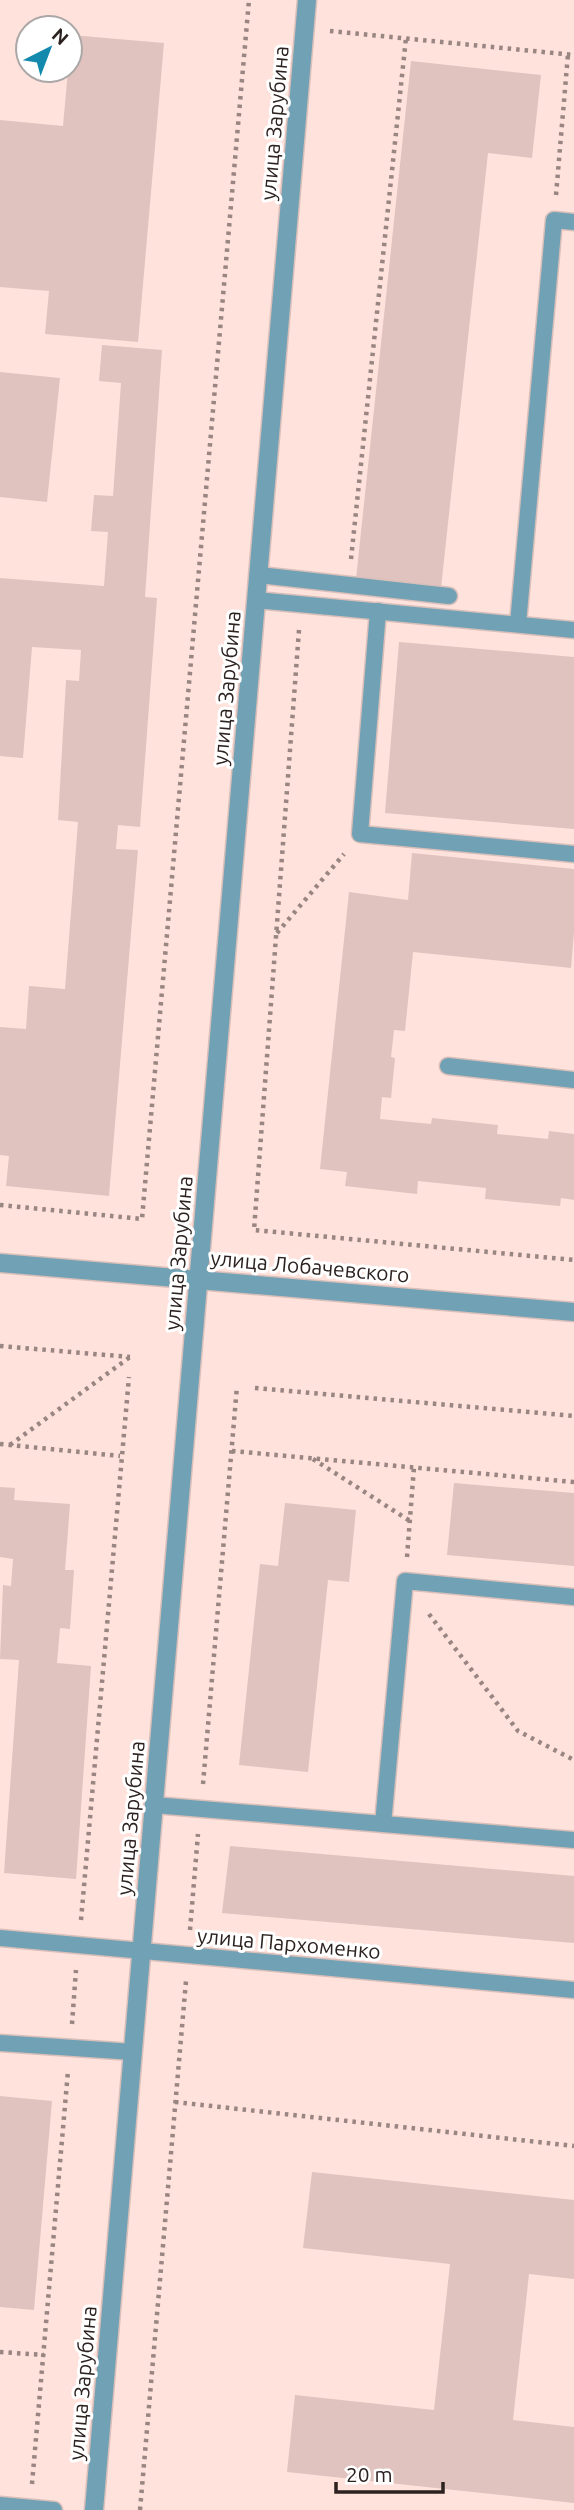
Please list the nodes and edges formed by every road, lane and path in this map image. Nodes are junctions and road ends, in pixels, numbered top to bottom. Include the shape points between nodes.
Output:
1 (249, 0) edge
2 (307, 0) edge
3 (305, 28) junction
4 (406, 38) junction
5 (571, 55) edge
6 (554, 220) junction
7 (574, 222) edge
8 (259, 575) junction
9 (348, 583) junction
10 (449, 596) dead end
11 (256, 600) junction
12 (301, 604) junction
13 (378, 611) junction
14 (518, 624) junction
15 (574, 630) edge
16 (360, 834) junction
17 (574, 854) edge
18 (276, 935) junction
19 (448, 1066) dead end
20 (574, 1080) edge
21 (0, 1205) edge
22 (574, 1260) edge
23 (0, 1262) edge
24 (199, 1280) junction
25 (574, 1312) edge
26 (0, 1346) edge
27 (255, 1388) dead end
28 (574, 1416) edge
29 (0, 1444) edge
30 (10, 1445) junction
31 (232, 1451) dead end
32 (120, 1456) dead end
33 (312, 1458) junction
34 (414, 1467) junction
35 (574, 1482) edge
36 (410, 1521) junction
37 (405, 1581) junction
38 (574, 1597) edge
39 (574, 1760) edge
40 (154, 1805) junction
41 (383, 1824) junction
42 (574, 1840) edge
43 (0, 1938) edge
44 (142, 1951) junction
45 (574, 1990) edge
46 (0, 2043) edge
47 (133, 2052) junction
48 (176, 2102) dead end
49 (574, 2146) edge
50 (0, 2352) edge
51 (44, 2355) dead end
52 (0, 2505) edge
53 (54, 2510) edge
54 (94, 2510) edge

1 - 21 path via 142,1219
2 - 3 street, улица Зарубина
3 - 4 path
3 - 8 street, улица Зарубина
4 - 5 path
4 - 9 path
5 - 6 path
6 - 7 lane
6 - 14 lane
8 - 9 lane
8 - 11 street, улица Зарубина
9 - 10 lane
11 - 12 lane
11 - 24 street, улица Зарубина
12 - 13 lane
12 - 18 path
13 - 14 lane
13 - 16 lane
14 - 15 lane
16 - 17 lane
16 - 18 path
18 - 22 path via 254,1230
19 - 20 lane
23 - 24 street, улица Лобачевского
24 - 25 street, улица Лобачевского
24 - 40 street, улица Зарубина
26 - 30 path via 130,1357
27 - 28 path
29 - 30 path
30 - 32 path
31 - 33 path
33 - 34 path
33 - 36 path
34 - 35 path
34 - 36 path
36 - 37 path
37 - 38 lane
37 - 39 path via 518,1731
37 - 41 lane
40 - 41 lane
40 - 44 street, улица Зарубина
41 - 42 lane
43 - 44 lane, улица Пархоменко
44 - 45 lane, улица Пархоменко
44 - 47 street, улица Зарубина
46 - 47 lane
47 - 54 street, улица Зарубина
48 - 49 path
50 - 51 path
52 - 53 lane

